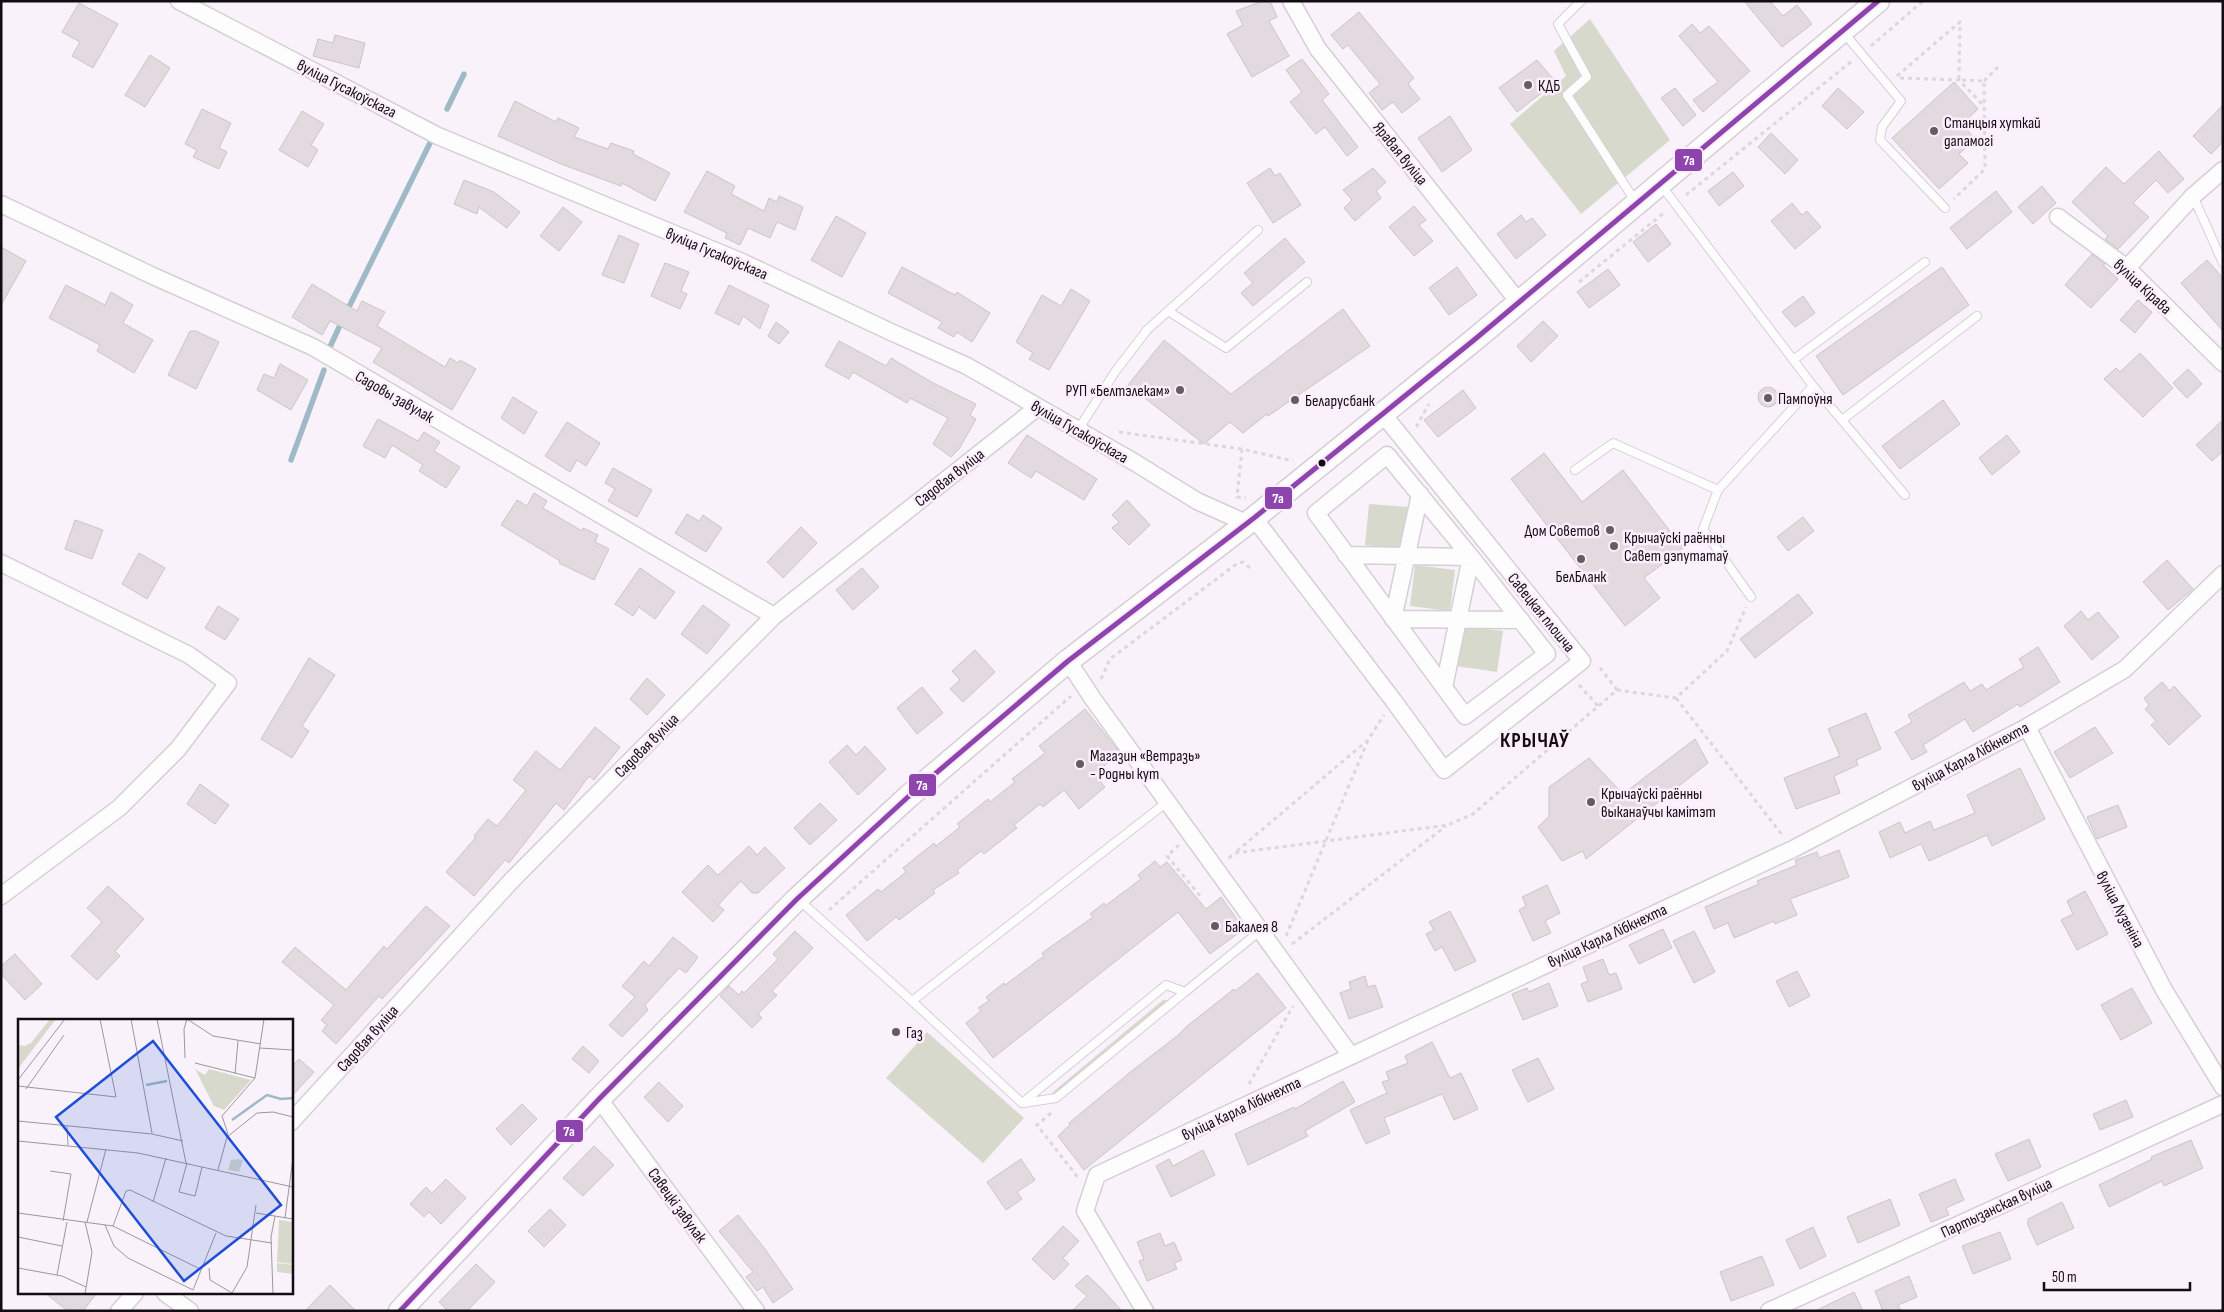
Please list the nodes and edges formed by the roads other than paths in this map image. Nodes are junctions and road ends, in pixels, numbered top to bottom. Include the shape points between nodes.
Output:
1 (179, 1) edge
2 (1291, 1) edge
3 (1581, 1) edge
4 (1878, 1) edge
5 (1842, 31) junction
6 (2223, 170) edge
7 (1660, 183) junction
8 (2193, 196) junction
9 (1636, 203) junction
10 (1, 204) edge
11 (1945, 208) road end
12 (2058, 217) dead end
13 (1258, 230) dead end
14 (1925, 262) dead end
15 (2223, 263) edge
16 (2127, 268) junction
17 (1307, 282) dead end
18 (1518, 301) junction
19 (1168, 311) junction
20 (1977, 316) dead end
21 (1793, 360) junction
22 (2223, 363) edge
23 (1812, 386) junction
24 (1038, 407) junction
25 (1382, 413) junction
26 (1842, 420) junction
27 (1078, 430) junction
28 (1575, 470) dead end
29 (1718, 490) junction
30 (1420, 494) junction
31 (1906, 495) dead end
32 (1250, 520) junction
33 (1346, 555) junction
34 (1407, 556) junction
35 (1471, 557) junction
36 (1, 563) edge
37 (2223, 574) edge
38 (1751, 596) road end
39 (774, 616) junction
40 (1393, 619) junction
41 (1458, 620) junction
42 (1521, 620) junction
43 (1068, 661) junction
44 (1444, 687) junction
45 (2027, 727) junction
46 (1167, 802) junction
47 (1, 896) edge
48 (797, 899) junction
49 (1260, 932) junction
50 (1185, 992) junction
51 (912, 1001) junction
52 (1351, 1056) junction
53 (2223, 1087) edge
54 (599, 1099) junction
55 (1022, 1103) junction
56 (2223, 1104) edge
57 (292, 1121) edge
58 (134, 1294) edge
59 (165, 1294) edge
60 (119, 1311) edge
61 (190, 1311) edge
62 (400, 1311) edge
63 (756, 1311) edge
64 (1145, 1311) edge
65 (1769, 1311) edge

1 - 24 street, вуліца Гусакоўскага via 438,136 742,262 967,366
2 - 18 street, Яравая вуліца via 1318,49
3 - 9 lane via 1558,24 1587,78 1567,95
4 - 5 street
5 - 7 street
5 - 11 lane via 1901,101 1882,128 1880,140
6 - 8 street
7 - 9 street
7 - 21 lane
8 - 15 lane
8 - 16 street
9 - 18 street
10 - 39 street, Садовы завулак via 313,347
12 - 16 street, вуліца Кірава
13 - 19 lane
14 - 21 lane
16 - 22 street, вуліца Кірава
17 - 19 lane via 1226,348
18 - 25 street
19 - 27 lane via 1147,330 1115,372
20 - 26 lane
21 - 23 lane
23 - 26 lane
23 - 29 lane
24 - 27 street, вуліца Гусакоўскага
24 - 39 street, Садовая вуліца
25 - 32 street
25 - 32 street, Савецкая плошча via 1582,661 1444,770 1393,700
26 - 31 lane
27 - 32 street, вуліца Гусакоўскага via 1197,501
28 - 29 lane via 1613,443
29 - 38 lane via 1703,529
30 - 33 street via 1387,454 1316,514
30 - 34 street
30 - 35 street
32 - 43 street
33 - 34 street
33 - 40 street
34 - 35 street
34 - 40 street
35 - 41 street
35 - 42 street
36 - 47 street via 189,655 228,683 178,749 120,808
37 - 45 street, вуліца Карла Лібкнехта via 2125,668
39 - 57 street, Садовая вуліца via 513,879
40 - 41 street
40 - 44 street
41 - 42 street
41 - 44 street
42 - 44 street via 1547,654 1465,716
43 - 46 street
43 - 48 street via 909,796
45 - 52 street, вуліца Карла Лібкнехта via 1793,848
45 - 53 street, вуліца Лузеніна via 2164,990
46 - 49 street
46 - 51 lane
48 - 51 lane
48 - 54 street
49 - 50 lane
49 - 52 street
50 - 55 lane via 1056,1098
50 - 55 lane via 1166,985
51 - 55 lane
52 - 64 street, вуліца Карла Лібкнехта via 1097,1175 1085,1211
54 - 62 street
54 - 63 street, Савецкі завулак
56 - 65 street, Партызанская вуліца
58 - 60 street
59 - 61 street

